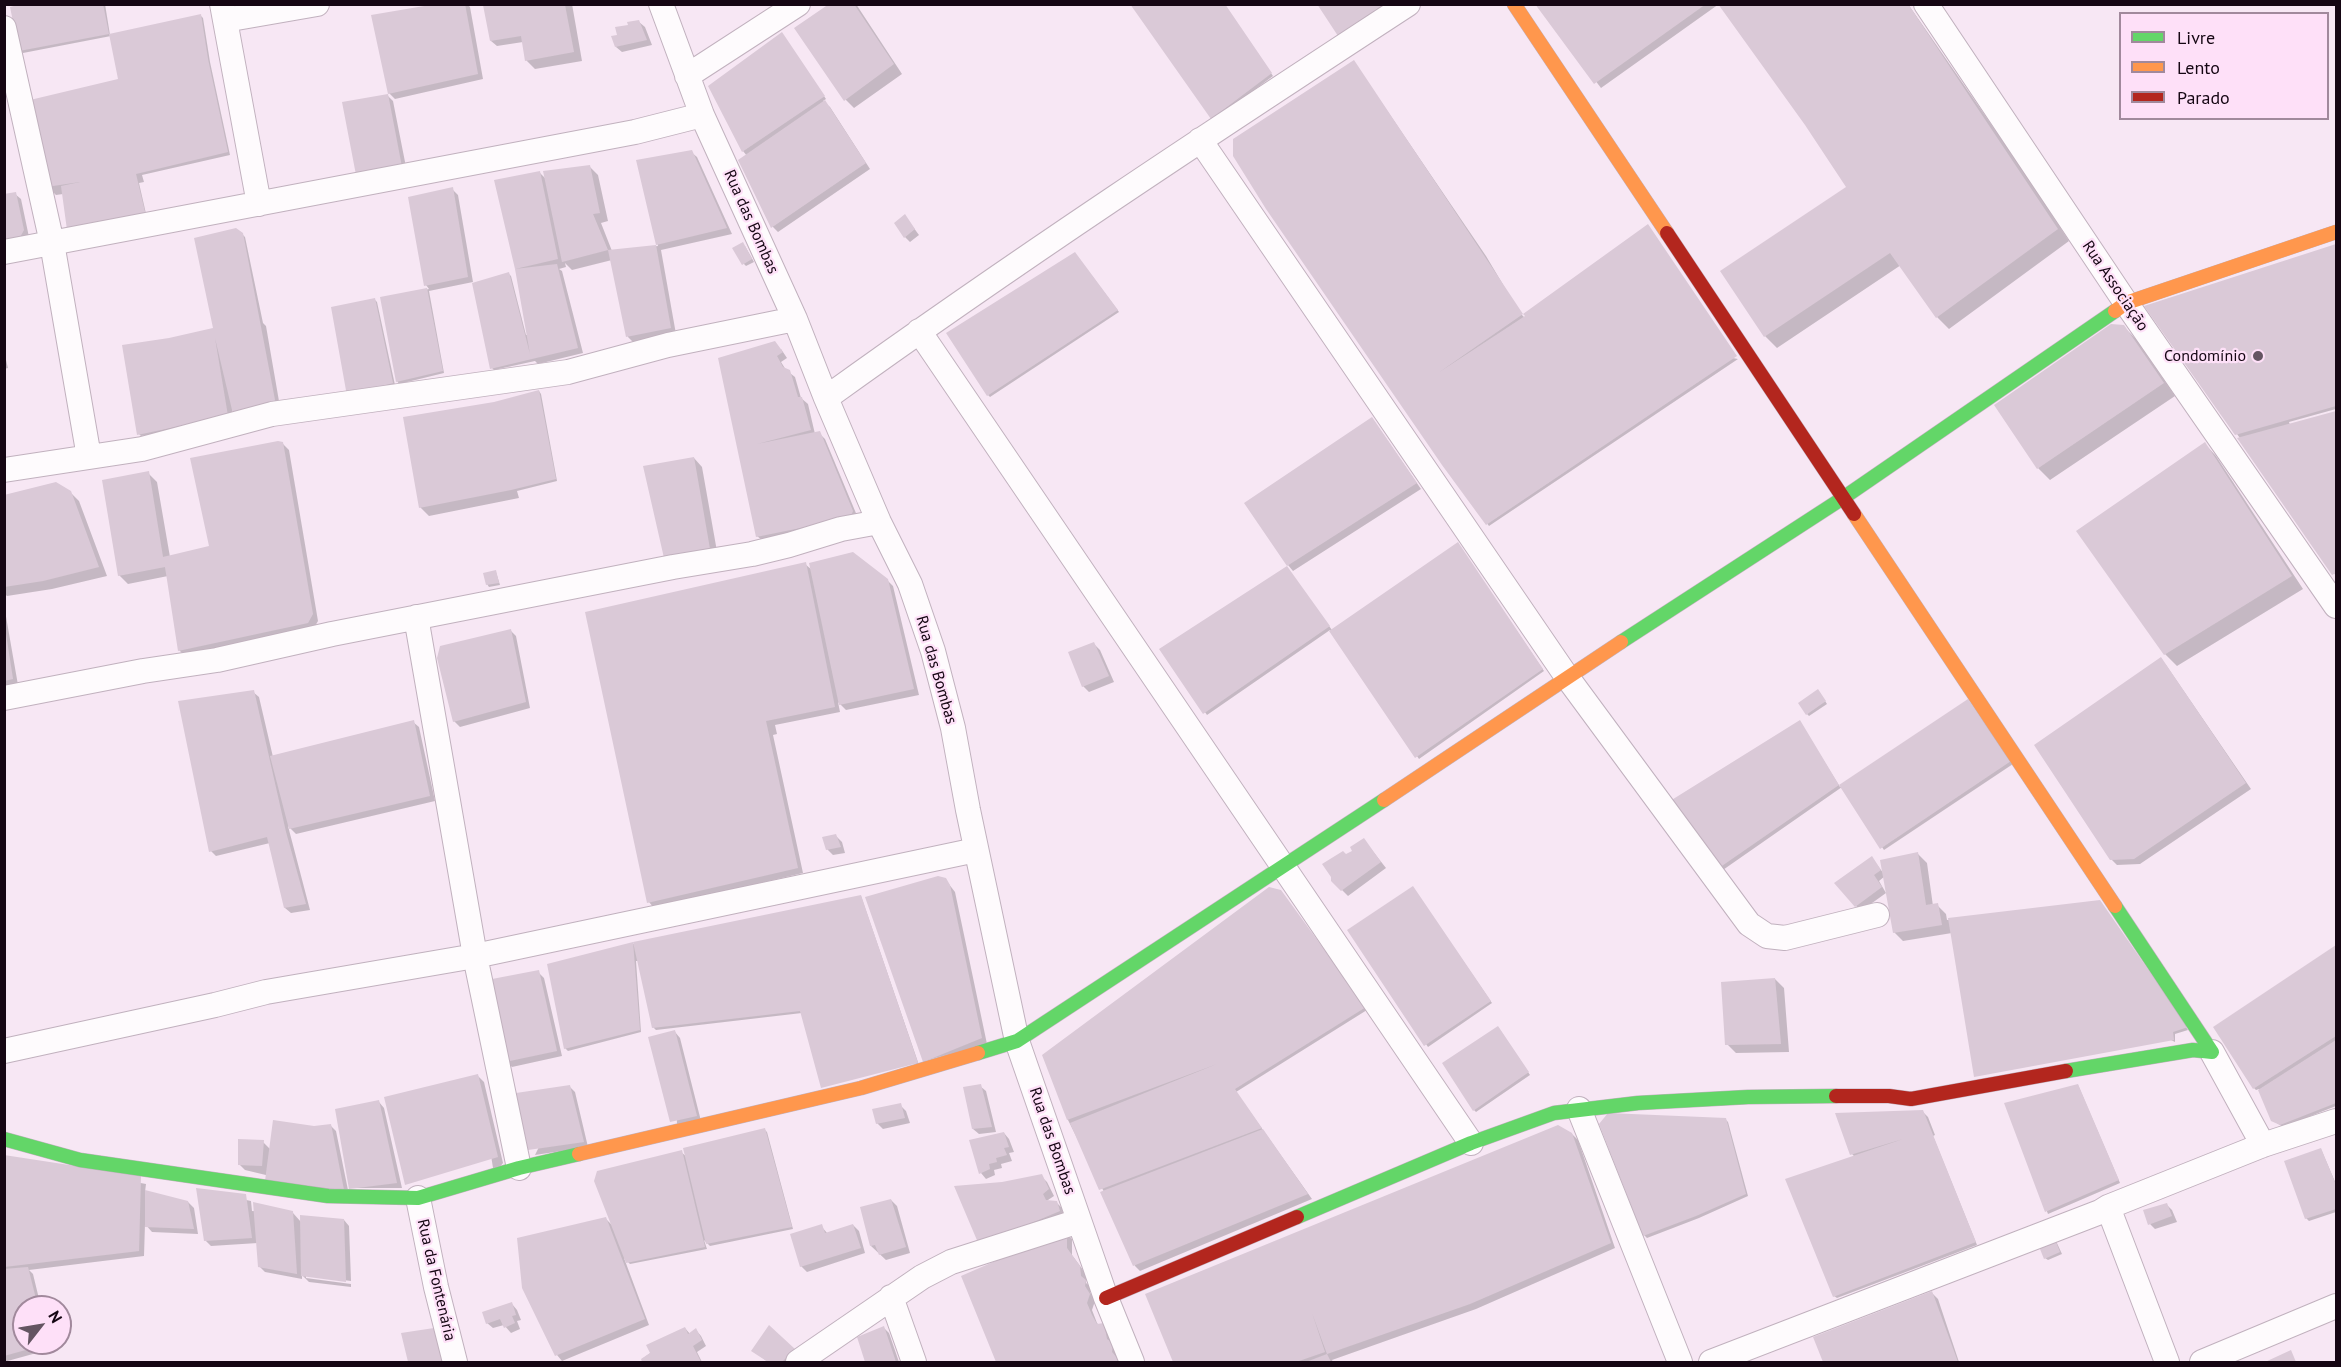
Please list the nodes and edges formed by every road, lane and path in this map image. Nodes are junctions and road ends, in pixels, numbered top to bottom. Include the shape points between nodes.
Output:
1 (317, 4) edge
2 (661, 4) edge
3 (798, 4) edge
4 (1408, 4) edge
5 (1514, 4) edge
6 (1928, 5) edge
7 (224, 12) edge
8 (4, 28) edge
9 (687, 76) junction
10 (702, 115) junction
11 (1200, 140) junction
12 (259, 204) junction
13 (2337, 232) edge
14 (52, 243) junction
15 (4, 252) edge
16 (2126, 303) junction
17 (795, 319) junction
18 (919, 331) junction
19 (826, 398) junction
20 (89, 457) junction
21 (4, 470) edge
22 (1843, 498) junction
23 (879, 522) junction
24 (2334, 598) edge
25 (416, 617) junction
26 (1567, 677) junction
27 (4, 698) edge
28 (976, 850) junction
29 (1283, 868) junction
30 (1877, 915) dead end
31 (475, 956) junction
32 (1017, 1041) junction
33 (4, 1051) edge
34 (2212, 1052) junction
35 (1579, 1109) junction
36 (2337, 1121) edge
37 (4, 1139) edge
38 (1471, 1143) junction
39 (2263, 1145) junction
40 (519, 1168) junction
41 (418, 1198) junction
42 (2108, 1207) junction
43 (1079, 1221) junction
44 (891, 1298) junction
45 (1106, 1298) junction
46 (2337, 1306) edge
47 (455, 1362) edge
48 (798, 1362) edge
49 (914, 1362) edge
50 (1132, 1362) edge
51 (1680, 1362) edge
52 (1711, 1362) edge
53 (2167, 1362) edge
54 (2202, 1362) edge

1 - 7 street
2 - 9 street, Rua das Bombas
3 - 9 street
4 - 11 street
5 - 22 street
6 - 16 street, Rua Associação
7 - 12 street
8 - 14 street
9 - 10 street, Rua das Bombas
10 - 12 street via 635,132
10 - 17 street, Rua das Bombas
11 - 18 street
11 - 26 street
12 - 14 street
13 - 16 street
14 - 15 street
14 - 20 street
16 - 22 street
16 - 24 street, Rua Associação
17 - 19 street, Rua das Bombas
17 - 20 street via 668,345 568,372 272,414 142,449
18 - 19 street
18 - 29 street
19 - 23 street, Rua das Bombas
20 - 21 street
22 - 26 street
22 - 34 street
23 - 25 street via 752,554
23 - 28 street, Rua das Bombas via 910,584 933,651 953,728
25 - 27 street via 218,660
25 - 31 street
26 - 29 street
26 - 30 street via 1749,924 1767,936 1785,938
28 - 31 street
28 - 32 street, Rua das Bombas
29 - 32 street
29 - 38 street
31 - 33 street via 266,992
31 - 40 street
32 - 40 street via 861,1088
32 - 43 street, Rua das Bombas
34 - 35 street via 2193,1050 1911,1099 1748,1097
34 - 39 street
35 - 38 street via 1554,1113
35 - 51 street
36 - 39 street
37 - 41 street via 80,1160 328,1196
38 - 45 street
39 - 42 street
40 - 41 street
41 - 47 street, Rua da Fontenária
42 - 52 street
42 - 53 street
43 - 44 street via 951,1262
43 - 45 street, Rua das Bombas
44 - 48 street
44 - 49 street
45 - 50 street, Rua das Bombas
46 - 54 street

